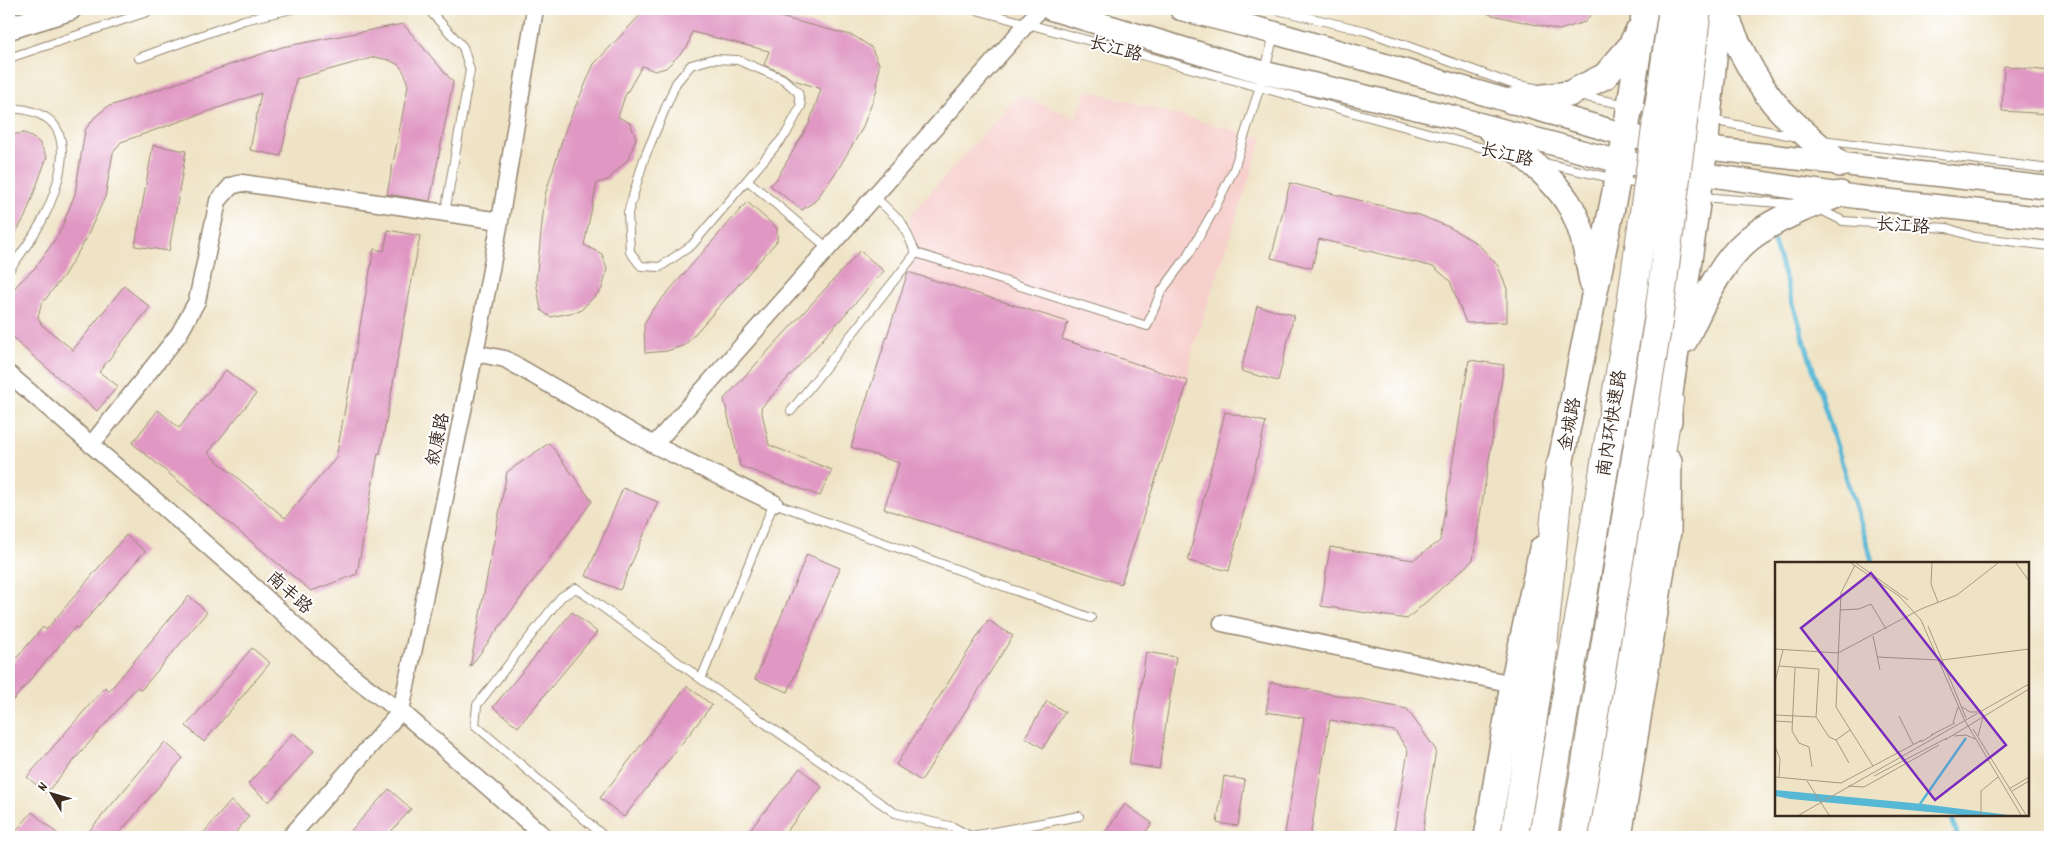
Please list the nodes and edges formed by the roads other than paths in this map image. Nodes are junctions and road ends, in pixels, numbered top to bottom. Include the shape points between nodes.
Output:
1 (70, 9) edge
2 (156, 9) edge
3 (292, 9) edge
4 (428, 9) edge
5 (535, 9) edge
6 (973, 9) edge
7 (1040, 9) edge
8 (1051, 9) edge
9 (1180, 9) edge
10 (1273, 9) edge
11 (1673, 9) edge
12 (1697, 9) edge
13 (1719, 9) edge
14 (1724, 9) edge
15 (1644, 15) edge
16 (1027, 23) junction
17 (9, 28) edge
18 (1275, 33) junction
19 (9, 58) edge
20 (139, 58) dead end
21 (1262, 80) junction
22 (1569, 94) junction
23 (1511, 101) junction
24 (1630, 106) junction
25 (9, 110) edge
26 (1669, 113) dead end
27 (1679, 114) dead end
28 (1698, 118) junction
29 (1489, 128) junction
30 (1626, 135) junction
31 (1811, 138) junction
32 (1705, 148) junction
33 (1526, 158) junction
34 (1840, 164) junction
35 (2050, 169) edge
36 (1619, 171) junction
37 (747, 180) junction
38 (1653, 187) dead end
39 (2050, 188) edge
40 (1662, 189) dead end
41 (1692, 190) junction
42 (1840, 194) junction
43 (874, 196) junction
44 (1812, 206) junction
45 (445, 213) junction
46 (2050, 219) edge
47 (500, 221) junction
48 (2050, 246) edge
49 (828, 248) junction
50 (916, 253) junction
51 (9, 270) edge
52 (1594, 296) junction
53 (475, 353) junction
54 (1675, 362) junction
55 (9, 374) edge
56 (1669, 400) junction
57 (791, 411) dead end
58 (654, 444) junction
59 (90, 445) junction
60 (1560, 466) junction
61 (774, 503) junction
62 (1091, 618) dead end
63 (1222, 623) dead end
64 (701, 679) junction
65 (1513, 684) junction
66 (401, 711) junction
67 (1079, 816) dead end
68 (290, 837) edge
69 (545, 837) edge
70 (604, 837) edge
71 (972, 837) edge
72 (1487, 837) edge
73 (1515, 837) edge
74 (1543, 837) edge
75 (1574, 837) edge
76 (1598, 837) edge
77 (1619, 837) edge

1 - 17 main road
2 - 19 lane
3 - 20 lane via 244,20
4 - 45 lane via 463,48 470,70
5 - 47 street, 叙康路
6 - 16 lane, 长江路
7 - 16 street
8 - 21 main road, 长江路
9 - 18 main road
10 - 22 lane via 1366,32 1509,84
11 - 74 highway, 南内环快速路, bridge via 1628,318
12 - 75 highway, 南内环快速路, bridge via 1658,322
13 - 28 main road
14 - 31 main road via 1733,35 1774,103
15 - 22 main road via 1630,47 1604,76
15 - 24 main road, 金城路
16 - 21 lane, 长江路
16 - 43 street
18 - 21 lane
18 - 23 main road
21 - 29 main road, 长江路 via 1453,117
21 - 33 lane, 长江路 via 1492,151
21 - 50 lane via 1234,170 1189,254 1161,292 1147,326
22 - 23 main road
22 - 24 lane
23 - 30 main road
24 - 26 lane
24 - 30 main road, 金城路
25 - 51 lane via 34,111 51,121 61,138 62,167 43,219
27 - 28 lane
28 - 31 lane
28 - 32 main road
29 - 33 main road
29 - 36 main road, 长江路
30 - 32 main road
30 - 36 main road, 金城路
31 - 34 main road
31 - 35 lane
32 - 34 main road
32 - 41 main road
33 - 36 lane, 长江路
33 - 52 main road via 1568,202 1586,250
34 - 39 main road
36 - 38 lane, 长江路
36 - 41 main road, 长江路
36 - 52 main road, 金城路
37 - 37 lane via 692,245 660,267 641,266 630,252 628,213 644,159 676,83 692,65 712,59 738,60 783,79 798,92 801,106 786,134
37 - 49 lane
40 - 41 lane, 长江路
41 - 42 main road, 长江路
41 - 44 lane, 长江路
41 - 54 main road
42 - 44 main road
42 - 46 main road, 长江路
43 - 49 street
43 - 50 lane via 902,223
44 - 48 lane, 长江路 via 1843,221 1947,228 1974,237
44 - 54 main road via 1756,233 1727,262 1704,299
45 - 47 street
45 - 59 street via 242,183 231,186 218,202 197,301 179,334
47 - 53 street, 叙康路
49 - 58 street
50 - 57 lane
52 - 60 main road, 金城路
53 - 58 street via 505,359
53 - 66 street, 叙康路
54 - 56 main road
55 - 59 street, 南丰路
56 - 76 highway
56 - 77 main road via 1668,531
58 - 61 street
59 - 66 street, 南丰路 via 242,576 350,675
60 - 65 main road, 金城路
60 - 73 highway via 1542,658
61 - 62 lane
61 - 64 lane
63 - 65 street
64 - 70 lane via 576,588 561,597 477,705 475,725
64 - 71 lane via 895,813 953,826
65 - 72 main road, 金城路
66 - 68 street, 叙康路
66 - 69 street, 南丰路
67 - 71 lane

